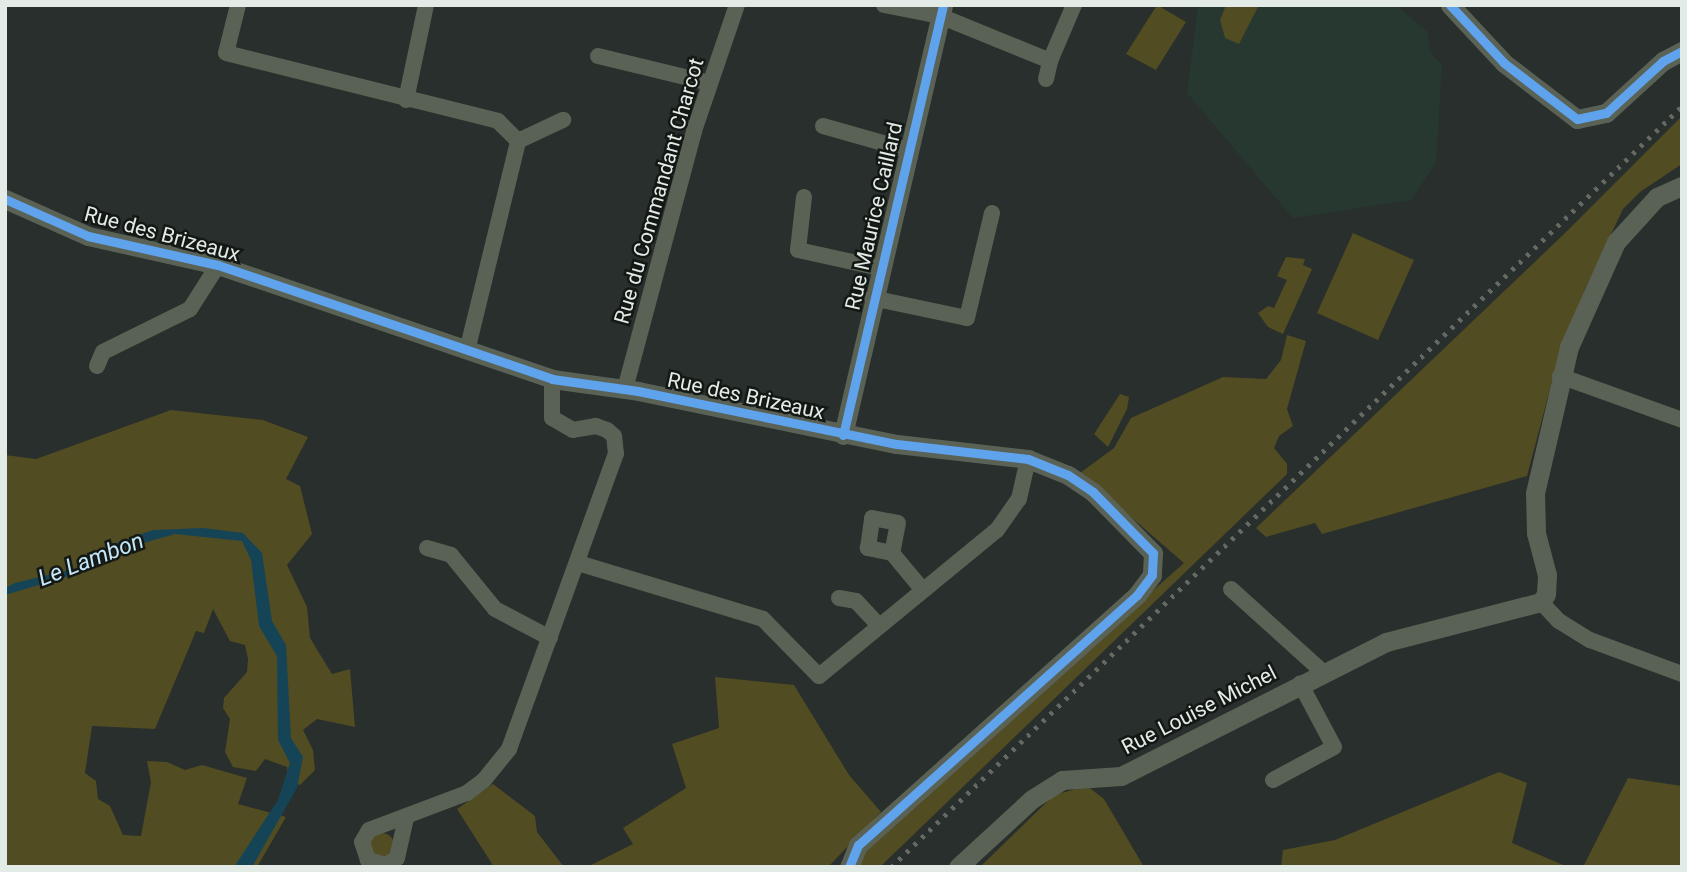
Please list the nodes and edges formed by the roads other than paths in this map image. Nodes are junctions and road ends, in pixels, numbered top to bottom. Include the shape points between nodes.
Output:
1 (238, 5) edge
2 (426, 5) edge
3 (737, 5) edge
4 (884, 5) edge
5 (1074, 5) edge
6 (1450, 5) edge
7 (942, 11) edge
8 (1682, 51) edge
9 (598, 56) dead end
10 (1051, 61) junction
11 (1046, 79) dead end
12 (710, 83) junction
13 (406, 100) junction
14 (563, 120) dead end
15 (823, 126) dead end
16 (518, 141) junction
17 (908, 150) junction
18 (1682, 186) edge
19 (804, 197) dead end
20 (5, 199) edge
21 (992, 214) dead end
22 (218, 265) junction
23 (880, 268) junction
24 (872, 298) junction
25 (467, 351) junction
26 (97, 366) dead end
27 (1560, 376) junction
28 (552, 379) junction
29 (625, 389) junction
30 (1682, 420) edge
31 (843, 435) junction
32 (1028, 459) junction
33 (428, 548) dead end
34 (892, 553) dead end
35 (578, 563) junction
36 (922, 589) junction
37 (1231, 589) dead end
38 (839, 598) dead end
39 (1541, 602) junction
40 (879, 626) junction
41 (550, 638) junction
42 (1323, 672) junction
43 (1682, 674) edge
44 (1300, 683) junction
45 (1273, 780) dead end
46 (406, 818) dead end
47 (849, 867) edge
48 (958, 867) edge

1 - 13 street via 226,53
2 - 13 street
3 - 12 street, Rue du Commandant Charcot
4 - 7 street
5 - 10 street
6 - 8 street via 1504,63 1577,119 1606,113 1662,61
7 - 10 street
7 - 17 street, Rue Maurice Caillard
9 - 12 street
10 - 11 street
12 - 29 street, Rue du Commandant Charcot
13 - 16 street via 498,121
14 - 16 street
15 - 17 street, Rue Maurice Caillard
16 - 25 street
17 - 23 street, Rue Maurice Caillard
18 - 27 street via 1657,197 1616,242
19 - 23 street, Rue Maurice Caillard via 799,250
20 - 22 street, Rue des Brizeaux via 88,236
21 - 24 street, Rue Maurice Caillard via 967,318
22 - 25 street, Rue des Brizeaux
22 - 26 street, Rue des Brizeaux via 190,309 103,352
23 - 24 street, Rue Maurice Caillard
24 - 31 street, Rue Maurice Caillard
25 - 28 street, Rue des Brizeaux
27 - 30 street
27 - 39 street via 1535,493 1536,533 1547,575
28 - 29 street, Rue des Brizeaux
28 - 35 street via 548,406 559,426 573,430 596,426 614,436 617,445
29 - 31 street, Rue des Brizeaux
31 - 32 street, Rue des Brizeaux
32 - 36 street via 1018,499 997,530
32 - 47 street, Rue des Brizeaux via 1068,475 1133,529 1153,553 1152,575 1137,595 858,845
33 - 41 street via 451,555 495,608
34 - 36 street
35 - 40 street via 763,619 819,676
35 - 41 street
36 - 40 street
37 - 42 street, Rue Louise Michel
38 - 40 street via 856,601
39 - 42 street, Rue Louise Michel via 1412,633
39 - 43 street via 1559,621 1590,640
41 - 46 street via 509,749 498,765 467,793
42 - 44 street, Rue Louise Michel
44 - 45 street via 1334,747
44 - 48 street, Rue Louise Michel via 1121,776 1079,775 1048,787

